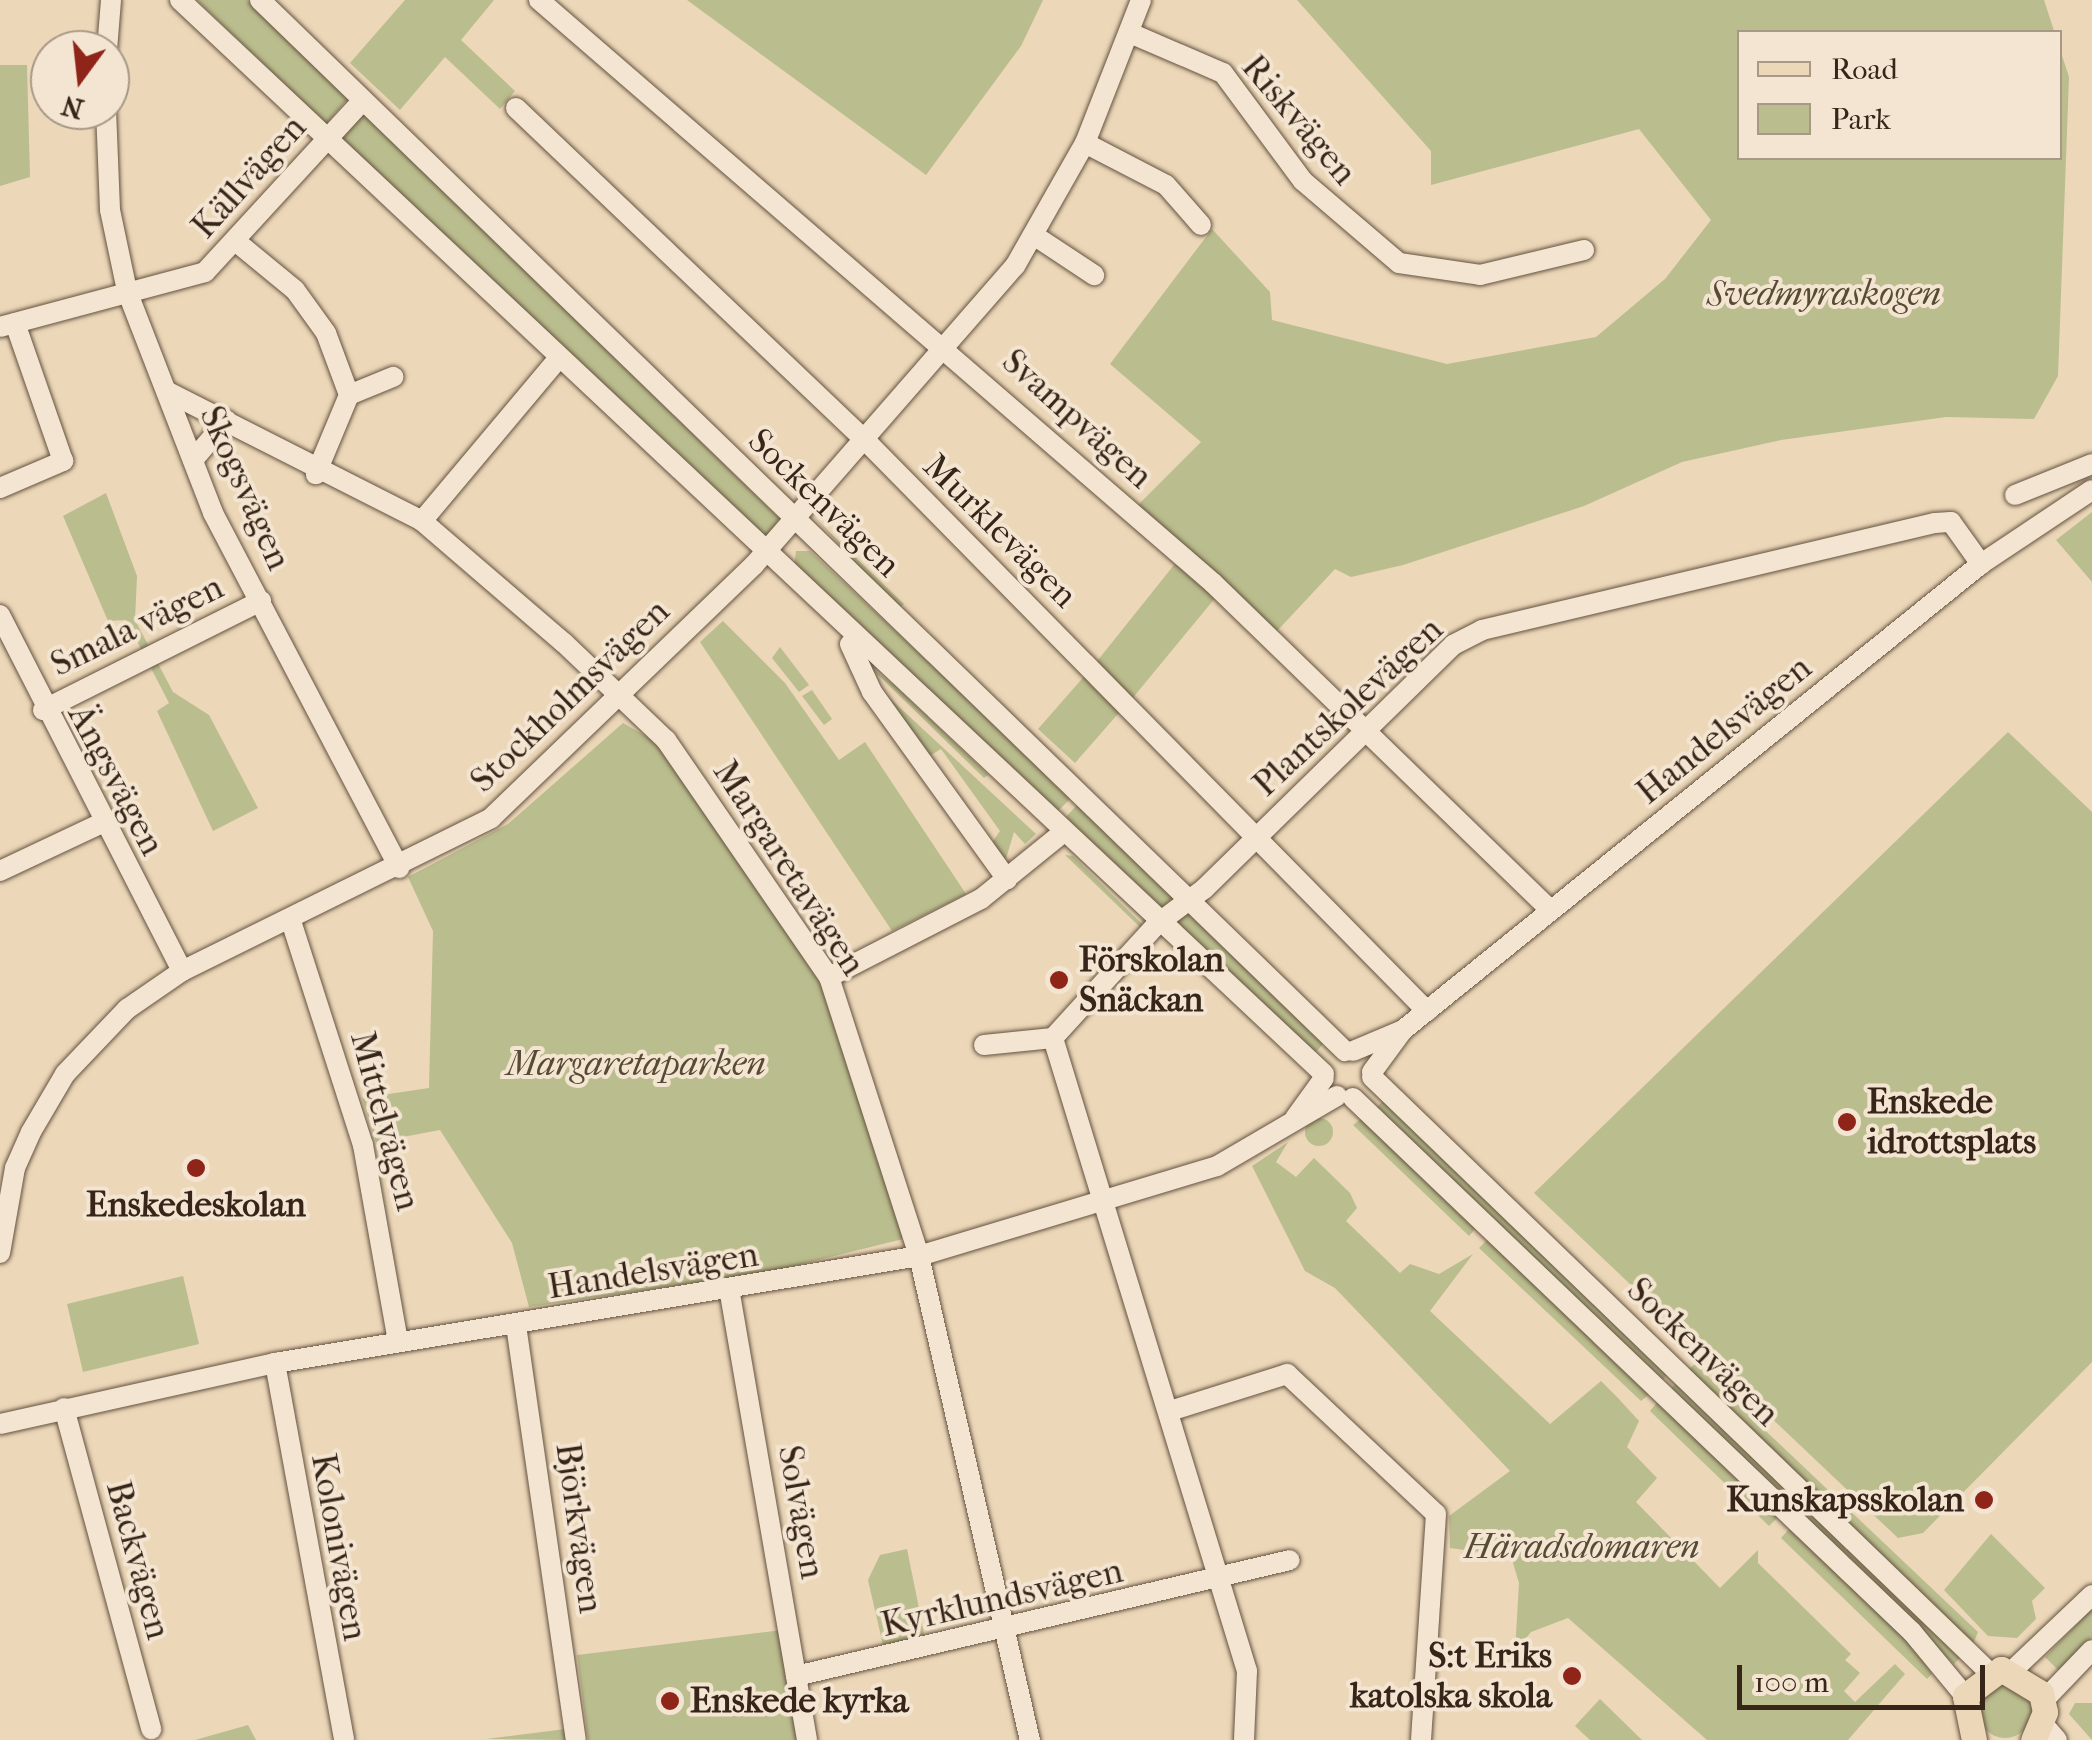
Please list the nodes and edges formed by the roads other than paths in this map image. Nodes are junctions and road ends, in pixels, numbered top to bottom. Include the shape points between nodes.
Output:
1 (111, 0) edge
2 (180, 0) edge
3 (260, 0) edge
4 (539, 0) edge
5 (1141, 0) edge
6 (109, 30) edge
7 (1130, 33) junction
8 (362, 101) junction
9 (516, 108) dead end
10 (107, 130) edge
11 (328, 138) junction
12 (1085, 143) junction
13 (1201, 225) dead end
14 (1034, 236) junction
15 (239, 244) junction
16 (1584, 250) dead end
17 (1094, 275) dead end
18 (126, 291) junction
19 (7, 325) edge
20 (947, 348) junction
21 (557, 360) junction
22 (393, 377) dead end
23 (168, 392) junction
24 (349, 395) junction
25 (227, 420) junction
26 (866, 441) junction
27 (192, 460) junction
28 (2092, 464) edge
29 (316, 474) junction
30 (0, 488) edge
31 (2092, 490) edge
32 (2015, 495) dead end
33 (794, 520) junction
34 (422, 521) junction
35 (762, 554) junction
36 (1982, 564) junction
37 (261, 601) junction
38 (0, 615) edge
39 (844, 633) junction
40 (617, 693) junction
41 (42, 710) junction
42 (1371, 730) junction
43 (100, 824) junction
44 (1060, 835) junction
45 (1260, 835) junction
46 (399, 868) junction
47 (0, 871) edge
48 (1007, 879) junction
49 (1183, 898) junction
50 (1551, 910) junction
51 (291, 921) junction
52 (1156, 924) junction
53 (182, 971) junction
54 (829, 977) junction
55 (1427, 1011) junction
56 (1403, 1030) junction
57 (1053, 1038) junction
58 (984, 1045) dead end
59 (1349, 1051) junction
60 (1372, 1075) junction
61 (1335, 1087) junction
62 (7, 1166) edge
63 (1106, 1203) junction
64 (0, 1253) edge
65 (918, 1256) junction
66 (730, 1294) junction
67 (516, 1325) junction
68 (398, 1342) junction
69 (275, 1363) junction
70 (64, 1408) junction
71 (1170, 1411) junction
72 (0, 1424) edge
73 (1290, 1560) dead end
74 (1221, 1579) junction
75 (2092, 1595) edge
76 (1006, 1634) junction
77 (2092, 1650) edge
78 (2001, 1671) junction
79 (796, 1676) junction
80 (1964, 1724) edge
81 (2044, 1726) edge
82 (151, 1729) dead end
83 (344, 1740) edge
84 (576, 1740) edge
85 (807, 1740) edge
86 (1030, 1740) edge
87 (1244, 1740) edge
88 (1420, 1740) edge

1 - 6 street
2 - 11 street, Sockenvägen
3 - 8 street, Sockenvägen
4 - 20 street, Svampvägen
5 - 7 street, Stockholmsvägen
7 - 12 street, Stockholmsvägen
7 - 16 street, Riskvägen via 1223,73 1303,181 1398,262 1480,275
8 - 11 street, Källvägen
8 - 33 street, Sockenvägen
9 - 26 street, Murklevägen
10 - 18 street, Skogsvägen via 110,210
11 - 15 street, Källvägen
11 - 21 street, Sockenvägen
12 - 13 street via 1166,184
12 - 14 street, Stockholmsvägen
14 - 17 street
14 - 20 street, Stockholmsvägen
15 - 18 street, Källvägen via 205,272
15 - 24 street via 294,290 326,333
18 - 19 street, Källvägen
18 - 23 street, Skogsvägen
19 - 30 street via 63,461
20 - 26 street, Stockholmsvägen
20 - 42 street, Svampvägen
21 - 34 street
21 - 35 street, Sockenvägen
22 - 24 street
23 - 25 street, Margaretavägen
23 - 27 street, Skogsvägen
24 - 29 street
25 - 27 street
25 - 29 street, Margaretavägen
26 - 33 street, Stockholmsvägen
26 - 45 street, Murklevägen
27 - 37 street, Skogsvägen
28 - 32 street
29 - 34 street, Margaretavägen
31 - 36 street, Handelsvägen
33 - 35 street, Stockholmsvägen
33 - 49 street, Sockenvägen
34 - 40 street, Margaretavägen
35 - 39 street, Sockenvägen
35 - 40 street, Stockholmsvägen
36 - 42 street, Plantskolevägen via 1951,522 1935,523 1482,630 1453,645
36 - 50 street, Handelsvägen
37 - 41 street, Smala vägen
37 - 46 street, Skogsvägen
38 - 41 street, Ängsvägen
39 - 44 street, Sockenvägen
39 - 48 street, Sockenvägen via 872,692
40 - 46 street, Stockholmsvägen via 492,818
40 - 54 street, Margaretavägen via 666,740
41 - 43 street, Ängsvägen
42 - 45 street, Plantskolevägen
42 - 50 street, Svampvägen
43 - 47 street
43 - 53 street, Ängsvägen
44 - 48 street
44 - 52 street, Sockenvägen
45 - 49 street, Plantskolevägen
45 - 55 street, Murklevägen
46 - 51 street, Stockholmsvägen
48 - 54 street
49 - 52 street, Plantskolevägen
49 - 59 street, Sockenvägen
50 - 55 street, Handelsvägen
51 - 53 street, Stockholmsvägen
51 - 68 street, Mittelvägen via 363,1145
52 - 57 street, Plantskolevägen
52 - 61 street, Sockenvägen
53 - 62 street, Stockholmsvägen via 94,1040
54 - 65 street, Margaretavägen
55 - 56 street, Handelsvägen
56 - 59 street, Handelsvägen
56 - 60 street, Handelsvägen
57 - 58 street
57 - 63 street
59 - 60 street, Sockenvägen
59 - 61 street
60 - 61 street
60 - 78 street, Sockenvägen
61 - 63 street, Handelsvägen via 1217,1166
61 - 80 street, Sockenvägen via 1912,1632
62 - 64 street, Stockholmsvägen
63 - 65 street, Handelsvägen
63 - 71 street
65 - 66 street, Handelsvägen
65 - 76 street, Margaretavägen
66 - 67 street, Handelsvägen
66 - 79 street, Solvägen
67 - 68 street, Handelsvägen
67 - 84 street, Björkvägen
68 - 69 street, Handelsvägen
69 - 70 street, Handelsvägen
69 - 83 street, Kolonivägen
70 - 72 street, Handelsvägen
70 - 82 street, Backvägen
71 - 74 street
71 - 88 street via 1287,1374 1436,1514
73 - 74 street
74 - 76 street, Kyrklundsvägen
74 - 87 street via 1247,1670
75 - 78 street
76 - 79 street, Kyrklundsvägen
76 - 86 street, Margaretavägen
77 - 81 street
78 - 80 main road
78 - 81 main road
79 - 85 street, Solvägen

